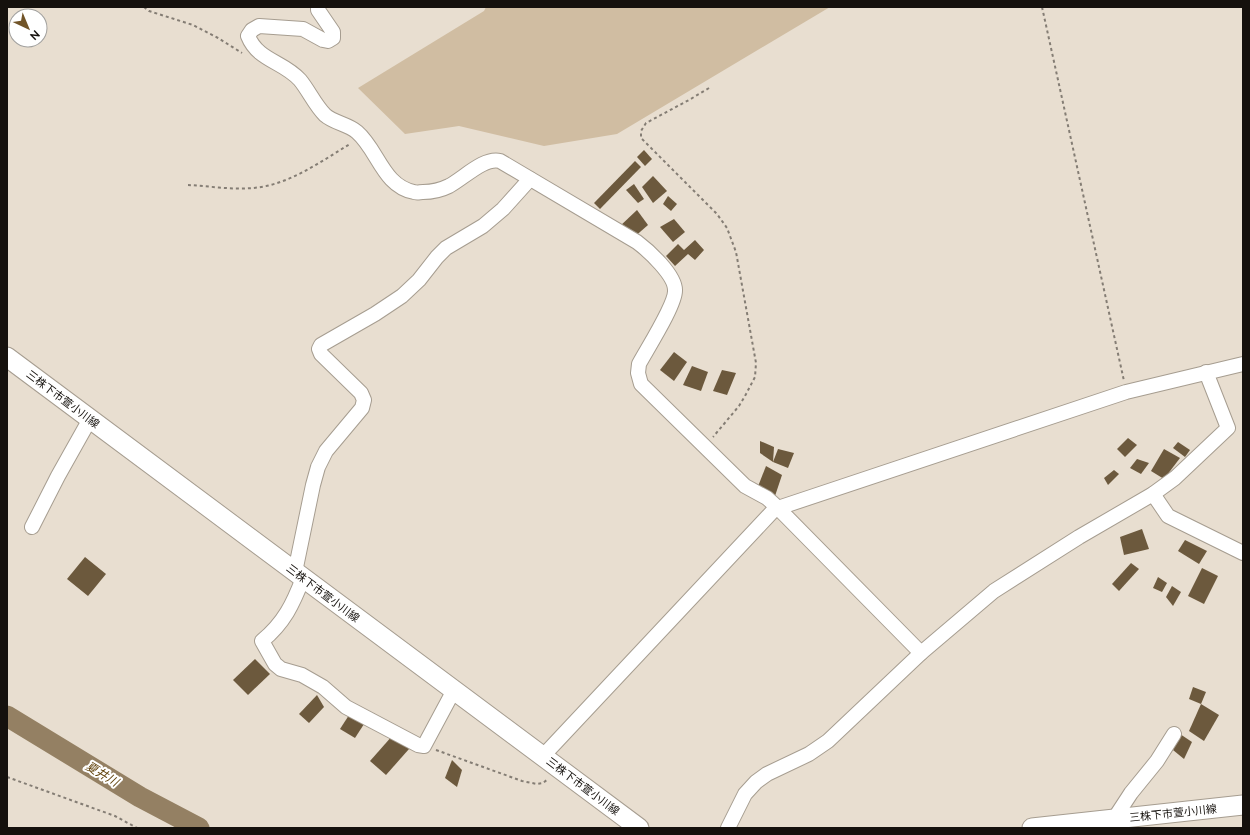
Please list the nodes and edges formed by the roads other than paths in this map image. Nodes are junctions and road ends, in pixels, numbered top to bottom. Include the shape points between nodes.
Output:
1 (318, 7) edge
2 (530, 179) junction
3 (7, 357) edge
4 (1243, 364) edge
5 (1206, 372) junction
6 (90, 419) junction
7 (1152, 494) junction
8 (778, 508) junction
9 (32, 527) dead end
10 (1243, 553) edge
11 (299, 575) junction
12 (916, 648) junction
13 (454, 690) junction
14 (1174, 734) dead end
15 (550, 761) junction
16 (1243, 805) edge
17 (1114, 819) junction
18 (639, 828) edge
19 (728, 828) edge
20 (1032, 828) edge

1 - 2 street via 334,38 323,40 303,29 259,26 248,36 251,44 262,56 282,66 300,80 325,115 356,131 366,141 384,172 400,187 415,193 434,191 450,185 489,161 500,161
2 - 8 street via 638,242 672,278 675,289 673,303 639,364 641,384 745,486 767,498
2 - 11 street via 503,209 482,226 446,248 402,296 321,345 321,354 361,393 364,400 362,408 326,450 318,467
3 - 6 main road, 三株下市萱小川線
4 - 5 street
5 - 7 street via 1228,428 1175,478
5 - 8 street via 1126,392
6 - 9 street
6 - 11 main road, 三株下市萱小川線
7 - 10 street via 1168,516
7 - 12 street via 994,591
8 - 12 street
8 - 15 street
11 - 13 main road, 三株下市萱小川線
11 - 13 street via 296,595 282,621 262,641 275,664 281,669 302,675 323,687 346,707 424,746
12 - 19 street via 848,724 828,741 756,782 745,794
13 - 15 main road, 三株下市萱小川線
14 - 17 street
15 - 18 main road, 三株下市萱小川線
16 - 17 main road, 三株下市萱小川線
17 - 20 main road, 三株下市萱小川線

